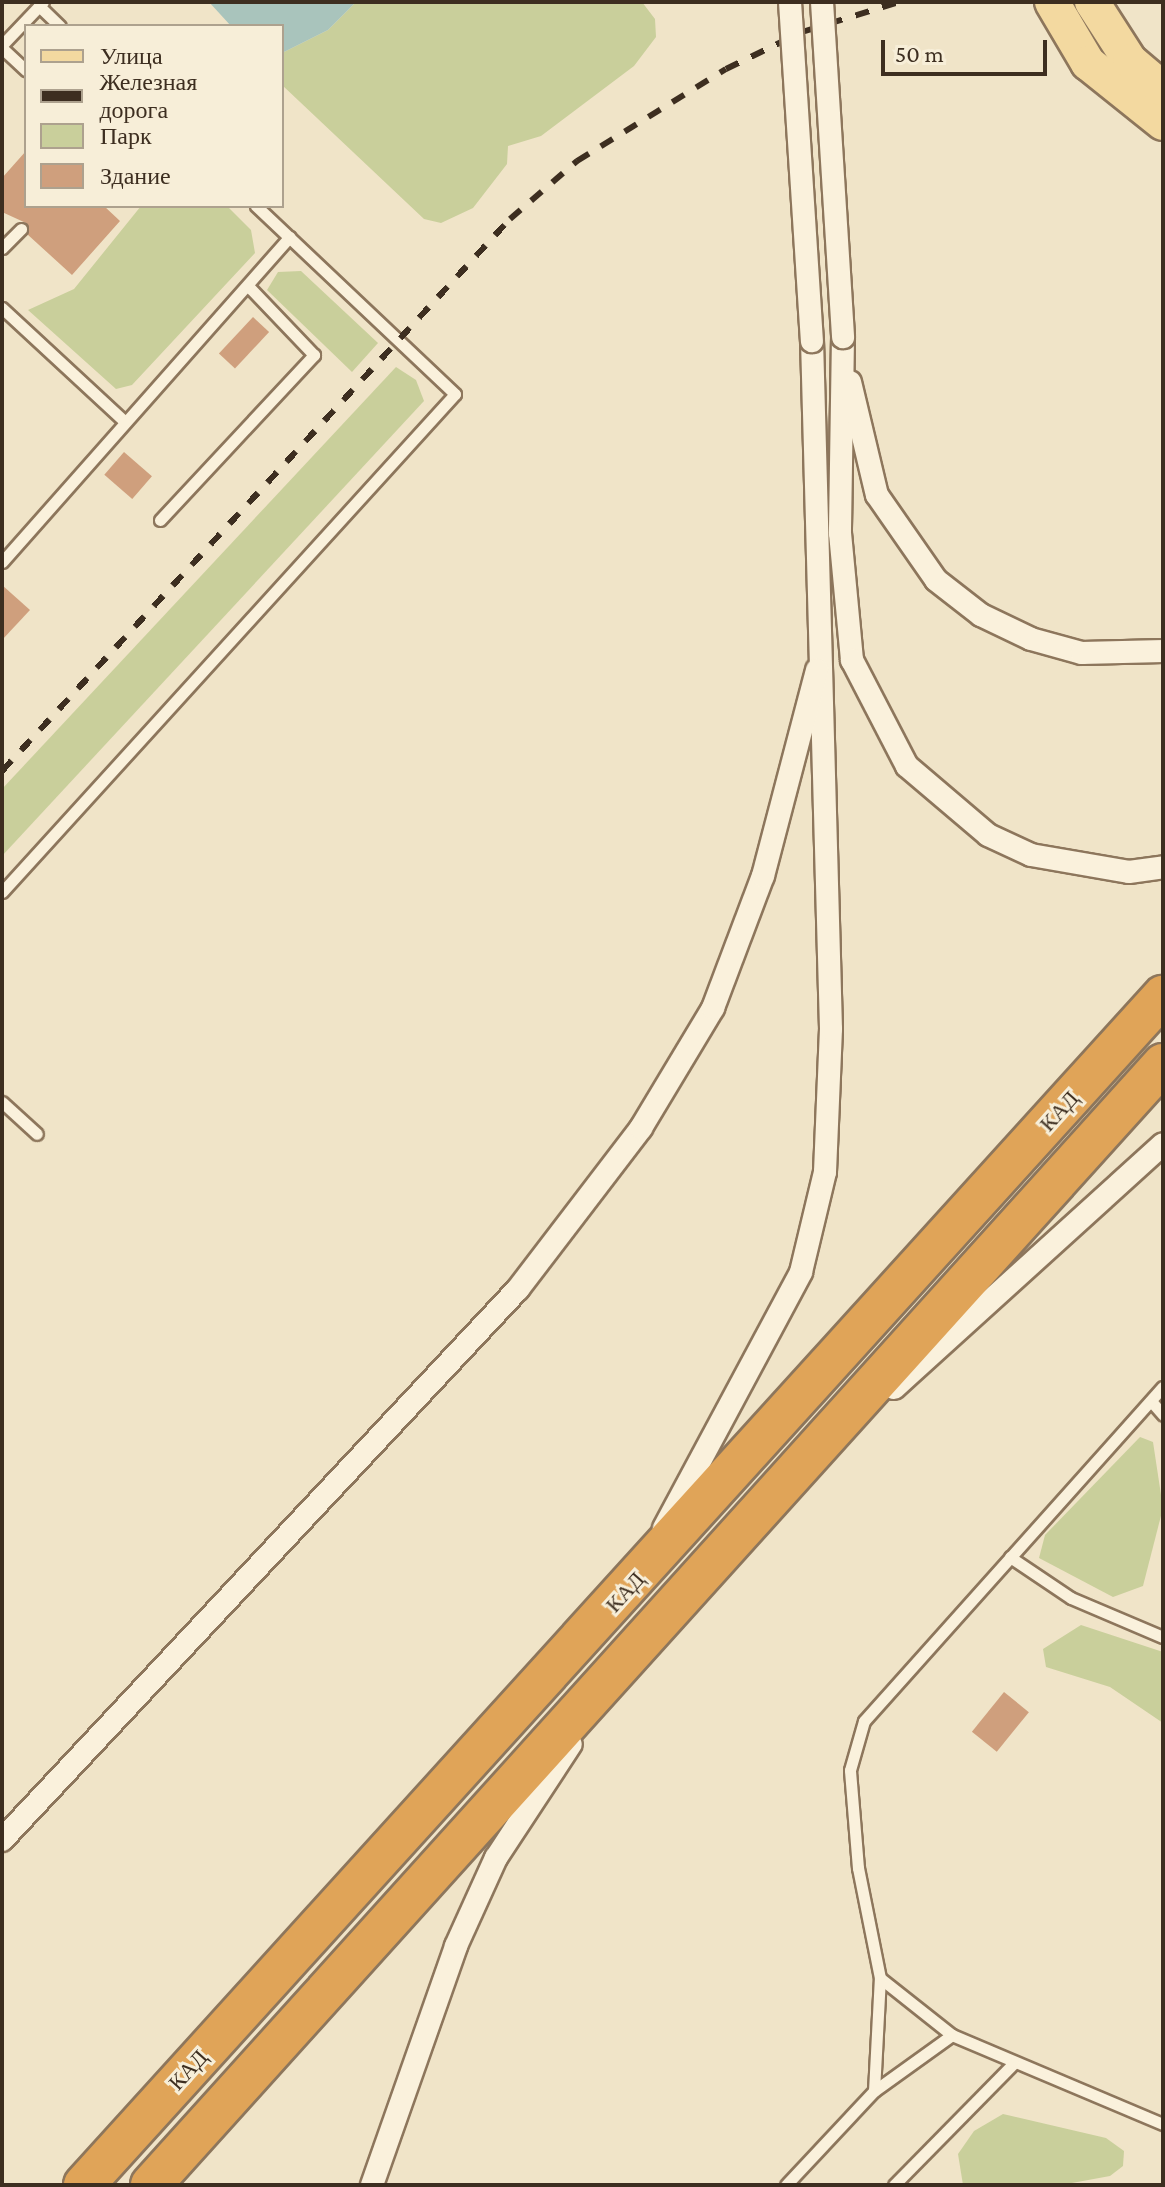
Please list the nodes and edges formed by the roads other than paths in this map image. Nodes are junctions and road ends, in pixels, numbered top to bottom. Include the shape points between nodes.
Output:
1 (790, 2) edge
2 (822, 2) edge
3 (1052, 2) edge
4 (1092, 2) edge
5 (41, 4) edge
6 (58, 24) edge
7 (2, 47) edge
8 (24, 68) edge
9 (1163, 89) edge
10 (1163, 123) edge
11 (258, 208) edge
12 (21, 229) dead end
13 (290, 237) junction
14 (2, 248) edge
15 (248, 286) junction
16 (2, 308) edge
17 (843, 337) junction
18 (124, 421) junction
19 (160, 520) dead end
20 (2, 562) edge
21 (1163, 651) edge
22 (817, 670) junction
23 (1163, 867) edge
24 (2, 892) edge
25 (1163, 996) edge
26 (1163, 1064) edge
27 (2, 1102) edge
28 (37, 1134) dead end
29 (1163, 1144) edge
30 (1163, 1387) edge
31 (1151, 1401) junction
32 (1163, 1415) edge
33 (770, 1498) junction
34 (1010, 1557) junction
35 (646, 1569) junction
36 (1163, 1637) edge
37 (636, 1648) junction
38 (2, 1840) edge
39 (880, 1978) junction
40 (952, 2035) junction
41 (1013, 2064) junction
42 (874, 2091) junction
43 (1163, 2124) edge
44 (84, 2185) edge
45 (151, 2185) edge
46 (372, 2185) edge
47 (786, 2185) edge
48 (894, 2185) edge

1 - 22 street, bridge via 812,341
2 - 17 street, bridge
3 - 10 main road via 1088,63
4 - 9 main road via 1130,61
5 - 6 lane
5 - 7 lane
7 - 8 lane
11 - 13 lane
12 - 14 lane
13 - 15 lane
13 - 24 lane via 455,394
15 - 18 lane
15 - 19 lane via 314,355
16 - 18 lane
17 - 21 street via 877,495 936,580 981,615 1031,639 1082,653
17 - 23 street via 840,533 852,660 907,766 988,835 1031,855 1113,871
18 - 20 lane
22 - 35 street via 831,1029 825,1172 801,1272 757,1365 691,1470
22 - 38 street via 763,876 713,1008 641,1128 518,1289
25 - 35 highway, КАД
26 - 33 highway, КАД
27 - 28 lane
29 - 33 street
30 - 31 lane
31 - 32 lane
31 - 34 lane
33 - 37 highway, КАД
34 - 36 lane via 1071,1598
34 - 39 lane via 864,1721 850,1770 858,1868
35 - 44 highway, КАД
37 - 45 highway, КАД
37 - 46 street via 496,1858 422,2034
39 - 40 lane
39 - 42 lane
40 - 41 lane
40 - 42 lane
41 - 43 lane
41 - 48 lane
42 - 47 lane

